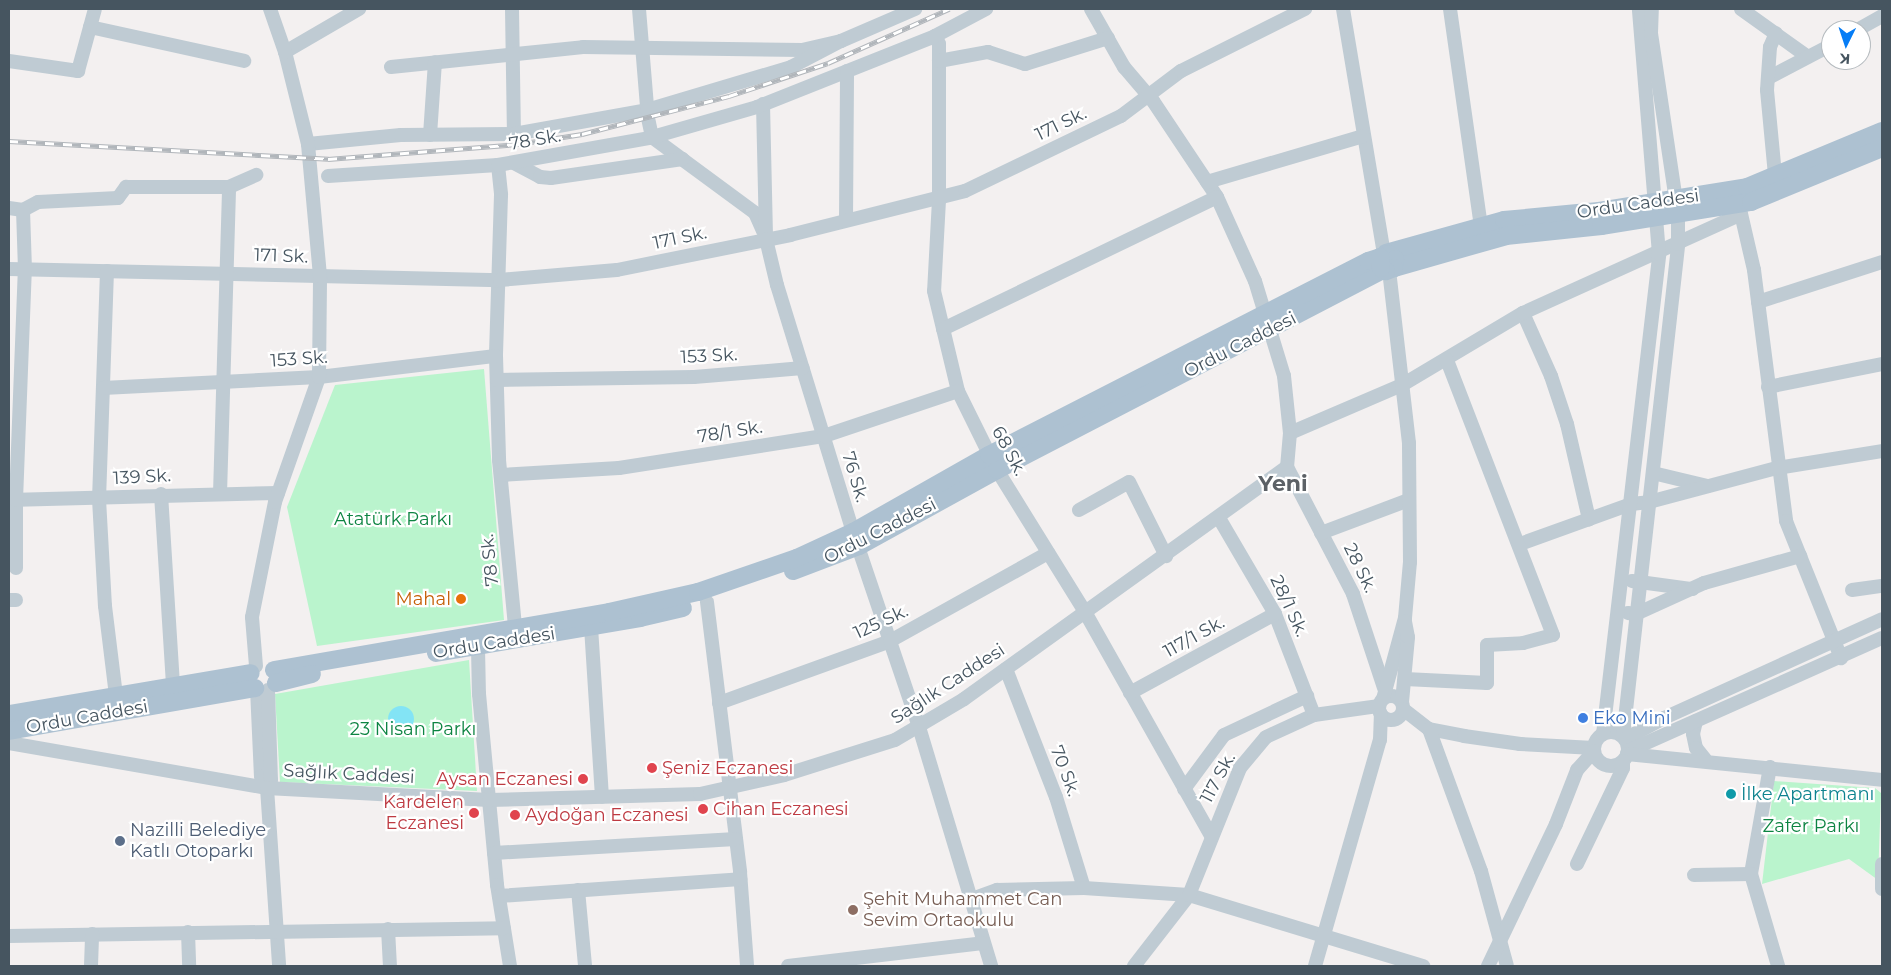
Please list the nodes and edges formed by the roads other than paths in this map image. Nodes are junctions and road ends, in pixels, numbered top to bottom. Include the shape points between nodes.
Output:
1 (95, 9) edge
2 (270, 9) edge
3 (359, 9) edge
4 (512, 9) edge
5 (640, 9) edge
6 (915, 9) edge
7 (986, 9) edge
8 (1091, 9) edge
9 (1306, 9) edge
10 (1343, 9) edge
11 (1450, 9) edge
12 (1639, 9) edge
13 (1652, 9) edge
14 (1741, 9) edge
15 (1882, 16) edge
16 (1871, 22) edge
17 (90, 27) junction
18 (1776, 33) junction
19 (935, 36) junction
20 (1108, 38) junction
21 (841, 41) junction
22 (642, 49) junction
23 (1821, 50) edge
24 (285, 52) junction
25 (513, 54) junction
26 (1808, 57) junction
27 (9, 60) edge
28 (244, 61) dead end
29 (939, 61) junction
30 (435, 62) junction
31 (391, 66) dead end
32 (847, 71) junction
33 (1768, 78) junction
34 (1147, 95) junction
35 (764, 104) junction
36 (647, 110) junction
37 (1882, 131) edge
38 (430, 134) junction
39 (514, 134) junction
40 (1363, 136) junction
41 (652, 137) junction
42 (308, 144) junction
43 (1882, 148) edge
44 (683, 160) junction
45 (514, 163) junction
46 (498, 166) junction
47 (256, 175) dead end
48 (1775, 175) junction
49 (328, 176) dead end
50 (1207, 182) junction
51 (229, 187) junction
52 (1217, 197) junction
53 (939, 200) junction
54 (1677, 206) junction
55 (16, 209) edge
56 (1740, 209) junction
57 (1655, 210) junction
58 (846, 220) junction
59 (1482, 226) junction
60 (766, 239) junction
61 (1678, 244) junction
62 (1660, 254) junction
63 (1386, 262) junction
64 (1882, 262) edge
65 (9, 269) edge
66 (25, 270) junction
67 (107, 271) junction
68 (224, 272) junction
69 (320, 276) junction
70 (500, 280) junction
71 (1758, 302) junction
72 (1523, 313) junction
73 (1269, 321) junction
74 (943, 329) junction
75 (496, 356) junction
76 (1447, 360) junction
77 (1882, 364) edge
78 (803, 368) junction
79 (319, 377) junction
80 (497, 380) junction
81 (222, 383) junction
82 (1402, 385) junction
83 (102, 388) junction
84 (1768, 388) junction
85 (14, 391) edge
86 (958, 391) junction
87 (1290, 433) junction
88 (824, 436) junction
89 (1882, 451) edge
90 (993, 463) junction
91 (1287, 467) junction
92 (1777, 468) junction
93 (1653, 473) junction
94 (501, 475) junction
95 (1708, 487) junction
96 (278, 493) junction
97 (161, 494) junction
98 (220, 494) junction
99 (98, 499) junction
100 (12, 500) edge
101 (1409, 500) junction
102 (1650, 502) junction
103 (1631, 504) junction
104 (1079, 510) dead end
105 (1219, 518) junction
106 (1589, 519) junction
107 (1321, 533) junction
108 (12, 536) edge
109 (856, 539) junction
110 (1520, 544) junction
111 (1048, 553) junction
112 (1166, 556) junction
113 (1800, 556) junction
114 (16, 568) dead end
115 (1622, 580) junction
116 (1640, 583) junction
117 (1882, 586) edge
118 (1693, 590) junction
119 (1852, 590) dead end
120 (707, 602) junction
121 (1085, 612) junction
122 (1618, 612) junction
123 (1275, 614) junction
124 (1636, 614) junction
125 (1405, 618) junction
126 (1882, 619) edge
127 (516, 627) junction
128 (591, 627) junction
129 (1882, 638) edge
130 (476, 641) junction
131 (890, 642) junction
132 (1834, 642) junction
133 (1840, 658) junction
134 (1006, 669) junction
135 (263, 678) junction
136 (1405, 679) junction
137 (173, 686) junction
138 (1130, 693) junction
139 (116, 695) junction
140 (1306, 696) junction
141 (1382, 702) junction
142 (719, 703) junction
143 (1399, 712) junction
144 (9, 714) edge
145 (1314, 715) junction
146 (1696, 721) junction
147 (1424, 726) junction
148 (918, 727) junction
149 (9, 731) edge
150 (1603, 734) junction
151 (1380, 740) junction
152 (9, 743) edge
153 (1625, 748) junction
154 (1594, 749) junction
155 (1705, 759) junction
156 (1770, 767) junction
157 (1882, 780) edge
158 (267, 787) junction
159 (729, 787) junction
160 (1184, 789) junction
161 (602, 797) junction
162 (489, 800) junction
163 (1212, 837) junction
164 (736, 840) junction
165 (494, 853) junction
166 (1577, 864) dead end
167 (1882, 864) edge
168 (1751, 874) junction
169 (1694, 875) dead end
170 (740, 879) junction
171 (1084, 888) junction
172 (1882, 889) edge
173 (578, 890) junction
174 (1189, 895) junction
175 (499, 896) junction
176 (969, 900) junction
177 (504, 928) junction
178 (388, 929) junction
179 (275, 931) junction
180 (188, 932) junction
181 (92, 934) junction
182 (1324, 935) junction
183 (9, 936) edge
184 (1502, 938) junction
185 (983, 943) junction
186 (91, 966) edge
187 (189, 966) edge
188 (279, 966) edge
189 (390, 966) edge
190 (510, 966) edge
191 (585, 966) edge
192 (747, 966) edge
193 (788, 966) edge
194 (991, 966) edge
195 (1134, 966) edge
196 (1315, 966) edge
197 (1423, 966) edge
198 (1488, 966) edge
199 (1507, 966) edge
200 (1778, 966) edge

1 - 17 street
2 - 24 street
3 - 24 street
4 - 25 street
5 - 22 street
6 - 21 street
7 - 19 street, 78 Sk.
8 - 20 street
9 - 34 street, 171 Sk. via 1181,71
10 - 40 street
11 - 59 street
12 - 57 street
13 - 54 street via 1651,33
14 - 18 street
15 - 16 street
17 - 27 street via 78,72
17 - 28 street
18 - 26 street
18 - 33 street via 1770,47
19 - 29 street, 68 Sk. via 939,44
19 - 32 street, 78 Sk.
20 - 29 street via 1025,64 988,52
20 - 34 street via 1124,67
21 - 22 street via 802,50
21 - 36 street via 791,66
22 - 25 street via 583,47
22 - 36 street
23 - 26 street
24 - 42 street
25 - 30 street
25 - 39 street
26 - 33 street
29 - 53 street, 68 Sk.
30 - 31 street
30 - 38 street
32 - 35 street, 78 Sk.
32 - 58 street
33 - 48 street
34 - 50 street
34 - 53 street, 171 Sk. via 1121,116 965,192
35 - 41 street, 78 Sk.
35 - 60 street, 76 Sk.
36 - 39 street
36 - 41 street
37 - 48 main road, Ordu Caddesi
38 - 39 street
38 - 42 street
40 - 50 street
40 - 63 street
41 - 44 street
41 - 45 street, 78 Sk.
42 - 69 street
43 - 56 main road, Ordu Caddesi
44 - 45 street via 551,178 540,177
44 - 60 street via 755,213
45 - 46 street, 78 Sk.
46 - 49 street
46 - 70 street, 78 Sk.
47 - 51 street
48 - 54 main road, Ordu Caddesi via 1747,187
50 - 52 street
51 - 55 street via 126,187 118,198 38,202
51 - 68 street
52 - 73 street
52 - 74 street
53 - 58 street, 171 Sk.
53 - 74 street, 68 Sk. via 934,291
54 - 56 main road, Ordu Caddesi
54 - 57 main road, Ordu Caddesi
54 - 61 street
55 - 66 street
56 - 61 street
56 - 71 street
57 - 59 main road, Ordu Caddesi via 1504,220
57 - 62 street
57 - 63 main road, Ordu Caddesi via 1506,236
58 - 60 street, 171 Sk.
59 - 63 main road, Ordu Caddesi
60 - 70 street, 171 Sk. via 617,270
60 - 78 street, 76 Sk.
61 - 62 street
61 - 93 street
62 - 72 street
62 - 103 street
63 - 73 main road, Ordu Caddesi
63 - 82 street
64 - 71 street
65 - 66 street, 171 Sk.
66 - 67 street, 171 Sk.
66 - 85 street
67 - 68 street, 171 Sk.
67 - 83 street
68 - 69 street, 171 Sk.
68 - 81 street
69 - 70 street, 171 Sk.
69 - 79 street
70 - 75 street, 78 Sk.
71 - 84 street
72 - 76 street
72 - 106 street via 1552,376
73 - 87 street via 1284,376
73 - 90 main road, Ordu Caddesi
74 - 86 street, 68 Sk.
75 - 79 street, 153 Sk.
75 - 80 street, 78 Sk.
76 - 82 street
76 - 110 street
77 - 84 street
78 - 80 street, 153 Sk. via 694,376
78 - 88 street, 76 Sk.
79 - 81 street, 153 Sk.
79 - 96 street
80 - 94 street, 78 Sk.
81 - 83 street, 153 Sk.
81 - 98 street
82 - 87 street
82 - 101 street
83 - 99 street
84 - 92 street
85 - 100 street
86 - 88 street, 78/1 Sk.
86 - 90 street, 68 Sk.
87 - 91 street
88 - 94 street, 78/1 Sk. via 619,468
88 - 109 street, 76 Sk.
89 - 92 street
90 - 109 main road, Ordu Caddesi
90 - 111 street, 68 Sk.
91 - 105 street, Sağlık Caddesi
91 - 107 street, 28 Sk.
92 - 95 street
92 - 113 street via 1786,521
93 - 95 street
93 - 102 street
94 - 127 street, 78 Sk.
95 - 102 street
96 - 98 street, 139 Sk.
96 - 135 street via 258,584
97 - 98 street, 139 Sk.
97 - 99 street, 139 Sk.
97 - 137 street
99 - 100 street, 139 Sk.
99 - 139 street
100 - 108 street
101 - 107 street
101 - 125 street via 1410,562
102 - 103 street
102 - 116 street
103 - 106 street
103 - 115 street
104 - 112 street via 1129,482
105 - 112 street, Sağlık Caddesi
105 - 123 street, 28/1 Sk.
106 - 110 street
107 - 141 street, 28 Sk. via 1353,594
108 - 114 street
109 - 120 main road, Ordu Caddesi
109 - 127 main road, Ordu Caddesi via 698,592 609,612
109 - 131 street, 76 Sk.
110 - 136 street via 1553,635 1487,645 1488,683
111 - 121 street, 68 Sk.
111 - 131 street, 125 Sk.
112 - 121 street, Sağlık Caddesi
113 - 118 street
113 - 132 street
115 - 116 street
115 - 122 street
116 - 118 street
116 - 124 street
117 - 119 street
118 - 124 street
120 - 128 main road, Ordu Caddesi
120 - 142 street
121 - 134 street, Sağlık Caddesi
121 - 138 street, 68 Sk.
122 - 124 street
122 - 150 street
123 - 138 street, 117/1 Sk.
123 - 140 street, 28/1 Sk.
124 - 153 street
125 - 136 street via 1408,637
125 - 141 street
126 - 132 street
127 - 130 main road, Ordu Caddesi
128 - 130 main road, Ordu Caddesi
128 - 161 street
129 - 133 street
130 - 135 main road, Ordu Caddesi via 408,657
130 - 162 street
131 - 142 street, 125 Sk.
131 - 148 street, 76 Sk.
132 - 133 street
132 - 153 street via 1664,718
133 - 146 street
134 - 148 street, Sağlık Caddesi
134 - 171 street, 70 Sk. via 1056,797
135 - 137 main road, Ordu Caddesi
135 - 149 main road, Ordu Caddesi
135 - 158 street via 261,776
136 - 143 street
137 - 139 main road, Ordu Caddesi
138 - 160 street, 68 Sk.
139 - 144 main road, Ordu Caddesi
140 - 145 street, 28/1 Sk.
140 - 160 street via 1224,735
141 - 143 street
141 - 143 street, 117 Sk. via 1393,696
141 - 145 street, 117 Sk.
141 - 151 street
142 - 159 street
143 - 147 street
143 - 151 street
145 - 163 street, 117 Sk. via 1266,737 1240,768
146 - 153 street
146 - 155 street via 1694,741
147 - 154 street via 1520,744
147 - 184 street via 1481,871
148 - 159 street, Sağlık Caddesi via 895,740 784,775
148 - 176 street, 76 Sk.
150 - 153 street via 1612,732
150 - 154 street
151 - 182 street
152 - 158 street, Sağlık Caddesi
153 - 154 street via 1606,766 1597,759
153 - 155 street
153 - 166 street via 1623,768
154 - 184 street via 1577,770 1556,824
155 - 156 street
156 - 157 street
156 - 168 street
158 - 162 street, Sağlık Caddesi
158 - 179 street
159 - 161 street, Sağlık Caddesi via 700,794
159 - 164 street
160 - 163 street, 68 Sk.
161 - 162 street, Sağlık Caddesi
162 - 165 street
163 - 174 street, 117 Sk.
164 - 165 street
164 - 170 street
165 - 175 street
167 - 172 street
168 - 169 street
168 - 200 street
170 - 173 street
170 - 192 street
171 - 174 street
171 - 176 street via 997,890
173 - 175 street
173 - 191 street
174 - 182 street
174 - 195 street, 117 Sk.
175 - 177 street
176 - 185 street, 76 Sk.
177 - 178 street
177 - 190 street
178 - 179 street
178 - 189 street
179 - 180 street
179 - 188 street
180 - 181 street
180 - 187 street
181 - 183 street
181 - 186 street
182 - 196 street
182 - 197 street
184 - 198 street
184 - 199 street
185 - 193 street
185 - 194 street, 76 Sk.

